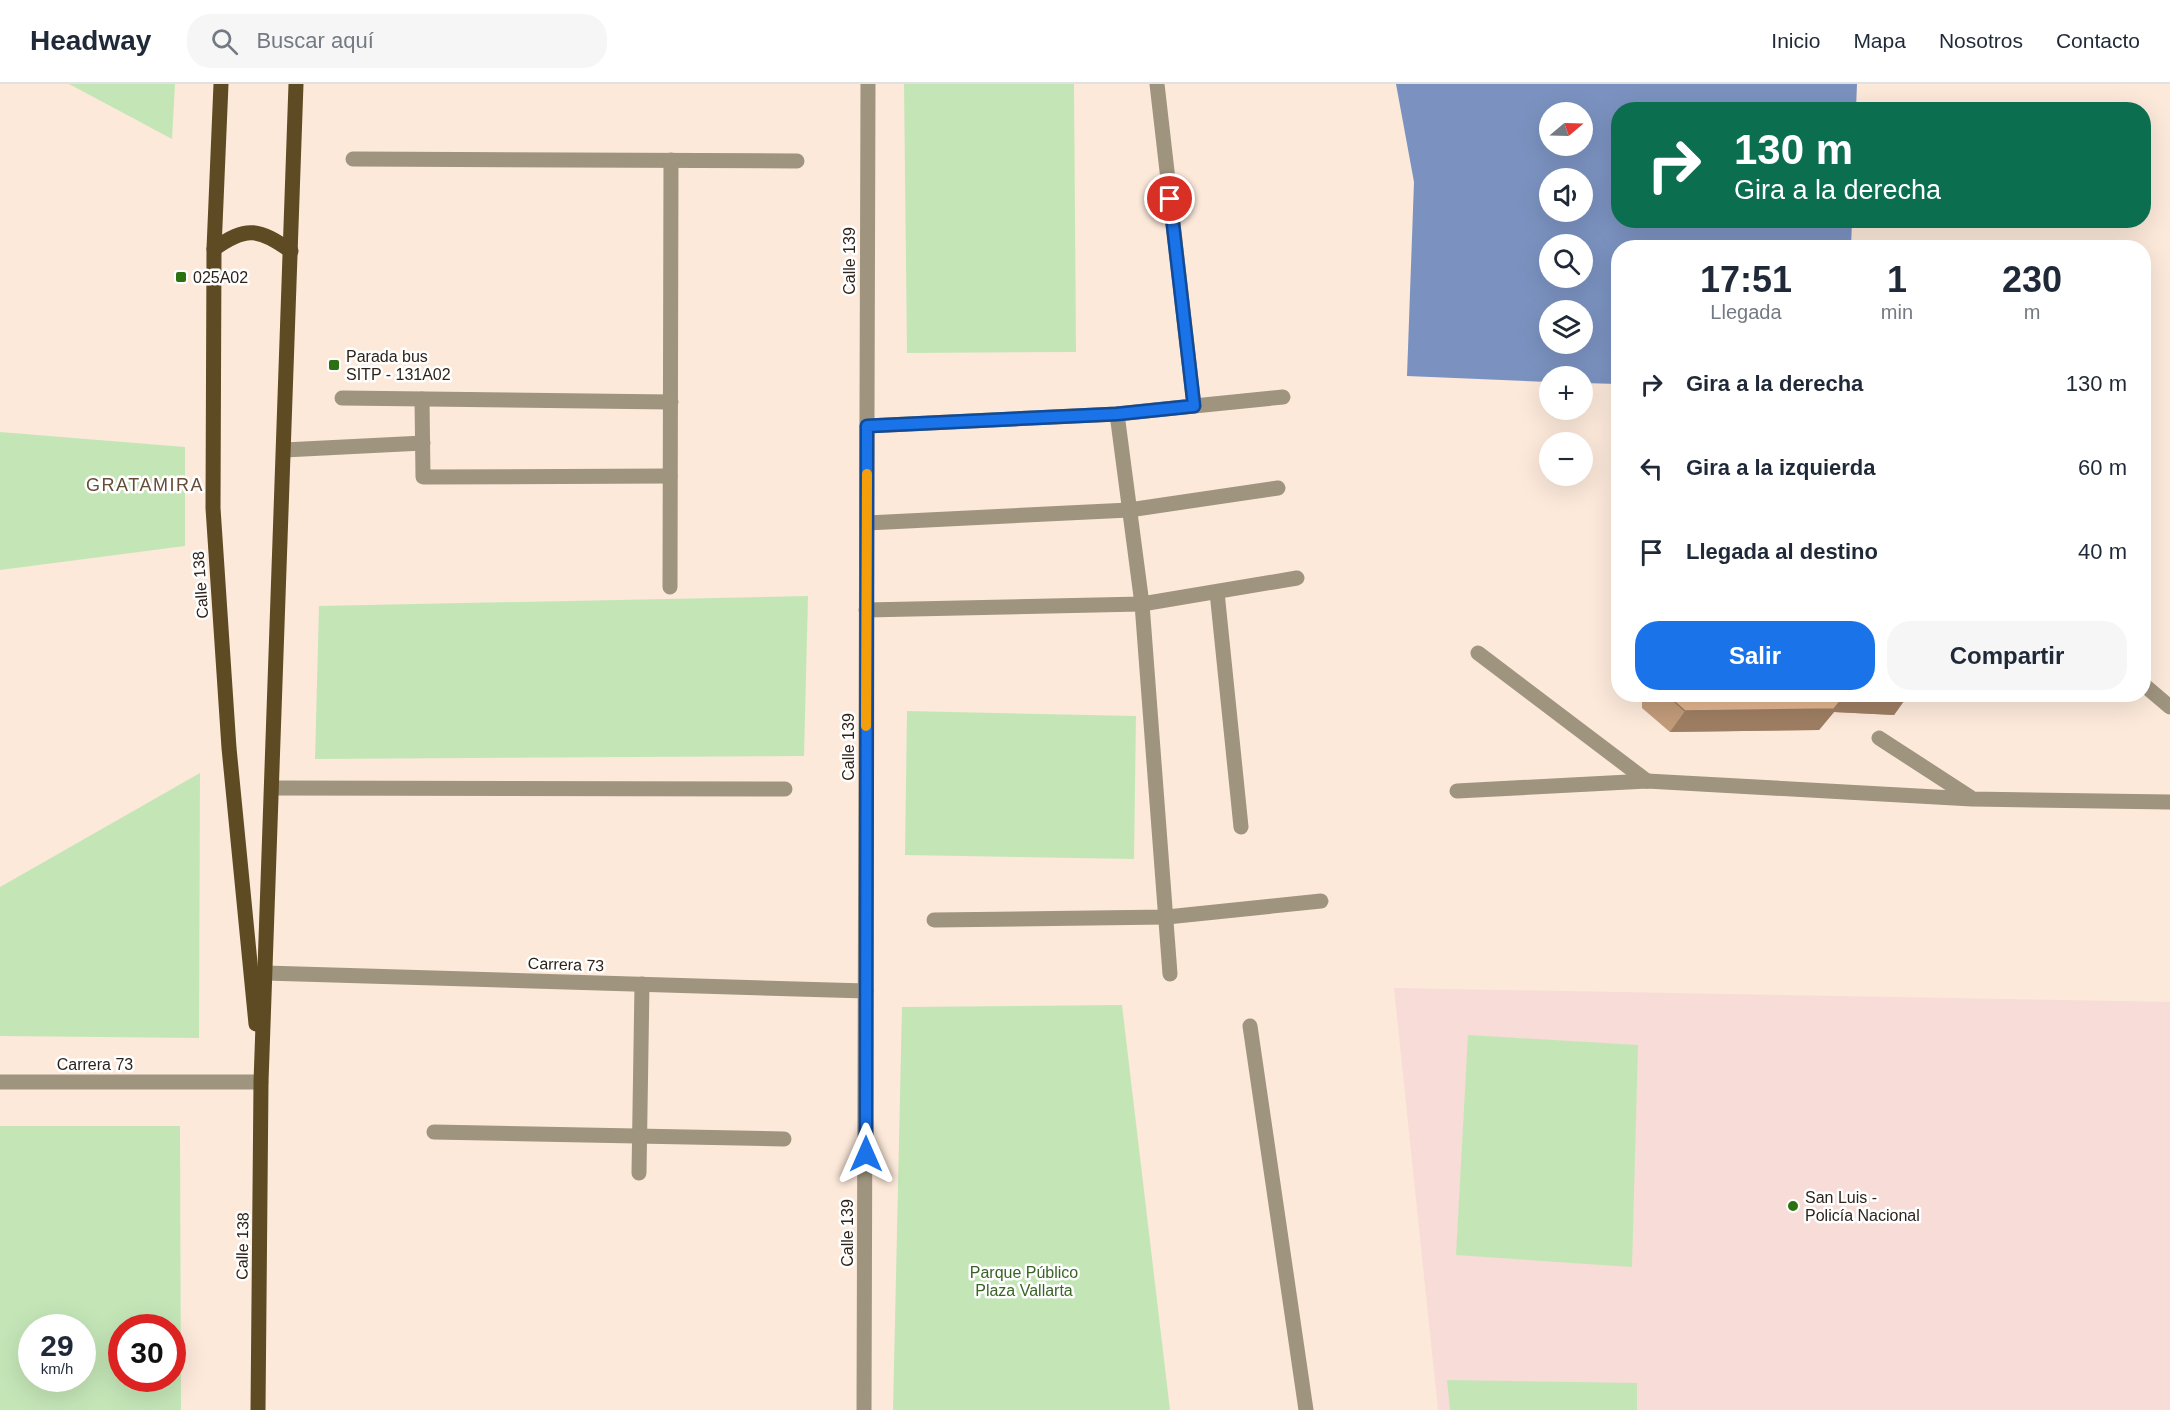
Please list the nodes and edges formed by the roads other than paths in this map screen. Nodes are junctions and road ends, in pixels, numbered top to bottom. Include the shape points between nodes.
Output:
1 (221, 84) edge
2 (296, 84) edge
3 (868, 84) edge
4 (1157, 84) edge
5 (353, 159) dead end
6 (671, 160) junction
7 (797, 161) dead end
8 (214, 249) junction
9 (291, 251) junction
10 (1283, 397) dead end
11 (342, 398) dead end
12 (422, 399) junction
13 (671, 402) junction
14 (1194, 406) junction
15 (1117, 414) junction
16 (867, 426) junction
17 (423, 443) junction
18 (284, 450) junction
19 (670, 477) junction
20 (1278, 488) dead end
21 (1129, 510) junction
22 (867, 523) junction
23 (1297, 578) dead end
24 (670, 587) dead end
25 (1217, 592) junction
26 (1142, 604) junction
27 (866, 610) junction
28 (1478, 653) dead end
29 (2151, 691) edge
30 (2170, 706) edge
31 (1879, 738) dead end
32 (1647, 781) junction
33 (272, 788) junction
34 (785, 789) dead end
35 (1457, 791) dead end
36 (1972, 799) junction
37 (2170, 802) edge
38 (1241, 827) dead end
39 (1321, 901) dead end
40 (1167, 917) junction
41 (934, 920) dead end
42 (265, 973) junction
43 (1170, 974) dead end
44 (642, 984) junction
45 (866, 991) junction
46 (1250, 1026) dead end
47 (0, 1082) edge
48 (261, 1082) junction
49 (434, 1132) dead end
50 (640, 1137) junction
51 (784, 1139) dead end
52 (639, 1173) dead end
53 (258, 1410) edge
54 (864, 1410) edge
55 (1306, 1410) edge

1 - 8 main road, Calle 138
2 - 9 main road, Calle 138
3 - 16 street, Calle 139
4 - 14 street
5 - 6 street
6 - 7 street
6 - 13 street
8 - 9 main road via 232,236 253,232 272,238
8 - 48 main road, Calle 138 via 213,508 229,748
9 - 18 main road, Calle 138
10 - 14 street
11 - 12 street
12 - 13 street
12 - 17 street
13 - 19 street
14 - 15 street
15 - 16 street
15 - 21 street
16 - 22 street, Calle 139
17 - 18 street
17 - 19 street via 423,477
18 - 33 main road, Calle 138
19 - 24 street
20 - 21 street
21 - 22 street
21 - 26 street
22 - 27 street, Calle 139
23 - 25 street
25 - 26 street
25 - 38 street
26 - 27 street
26 - 40 street
27 - 45 street, Calle 139
28 - 32 street
29 - 30 street
31 - 36 street
32 - 35 street
32 - 36 street
33 - 34 street
33 - 42 main road, Calle 138
36 - 37 street
39 - 40 street
40 - 41 street
40 - 43 street
42 - 44 street, Carrera 73
42 - 48 main road, Calle 138
44 - 45 street, Carrera 73
44 - 50 street
45 - 54 street, Calle 139
46 - 55 street
47 - 48 street, Carrera 73
48 - 53 main road, Calle 138
49 - 50 street
50 - 51 street
50 - 52 street

